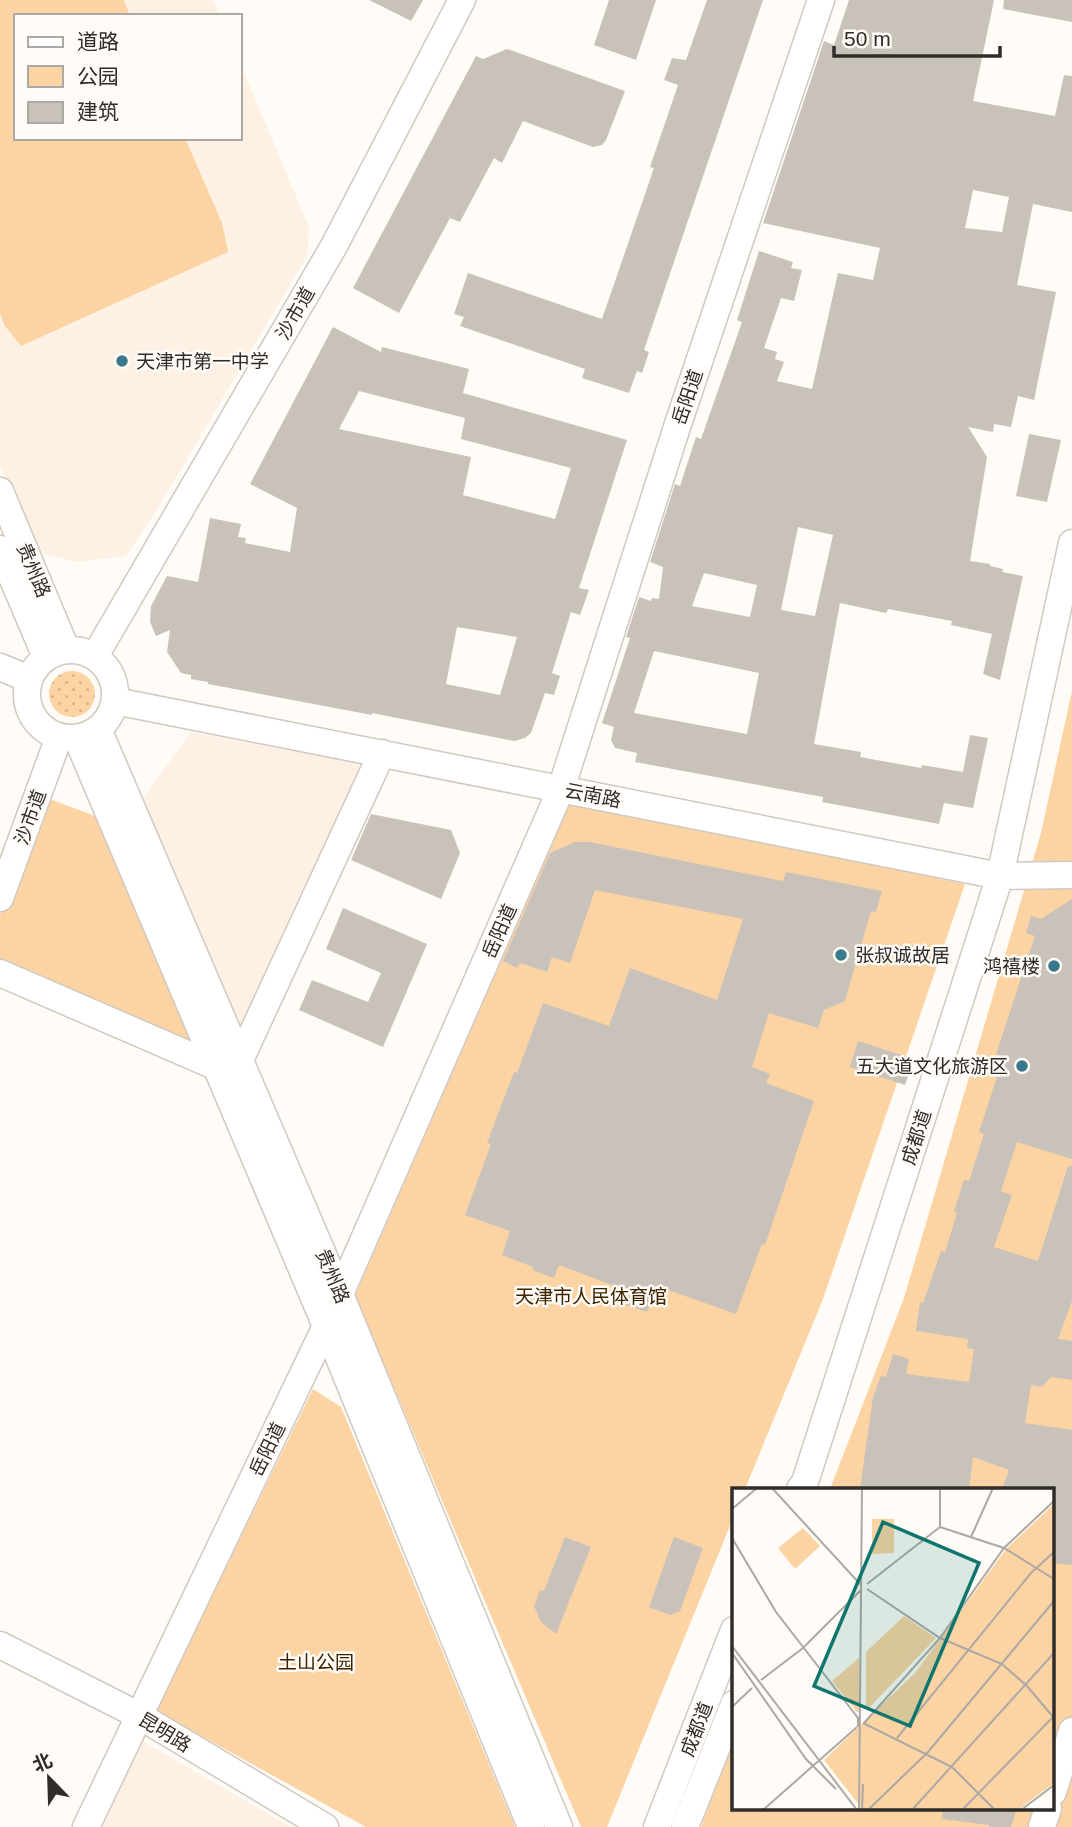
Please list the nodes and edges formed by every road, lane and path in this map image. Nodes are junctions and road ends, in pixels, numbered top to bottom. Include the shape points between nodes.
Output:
1 (462, 0) edge
2 (821, 0) edge
3 (0, 491) edge
4 (1072, 543) edge
5 (0, 549) edge
6 (56, 653) junction
7 (95, 656) junction
8 (0, 667) edge
9 (29, 679) junction
10 (115, 701) junction
11 (78, 734) junction
12 (382, 753) junction
13 (561, 789) junction
14 (1072, 874) edge
15 (1000, 876) junction
16 (0, 898) edge
17 (0, 973) edge
18 (228, 1064) junction
19 (340, 1294) junction
20 (326, 1326) junction
21 (803, 1487) edge
22 (732, 1635) edge
23 (0, 1644) edge
24 (732, 1709) edge
25 (138, 1716) junction
26 (1072, 1731) edge
27 (1054, 1789) edge
28 (1047, 1810) edge
29 (86, 1827) edge
30 (325, 1827) edge
31 (531, 1827) edge
32 (559, 1827) edge
33 (657, 1827) edge
34 (685, 1827) edge
35 (1042, 1827) edge

1 - 7 street, 沙市道 via 334,246
2 - 13 street, 岳阳道
3 - 6 street, 贵州路
4 - 15 street, 成都道
5 - 6 street, 贵州路
6 - 7 street via 81,650
6 - 9 street via 36,666
7 - 10 street via 112,676
8 - 9 street
9 - 11 street, 贵州路 via 28,701 36,721 46,730
10 - 11 street via 106,721
10 - 12 street, 云南路
11 - 16 street, 沙市道
11 - 18 street, 贵州路
12 - 13 street, 云南路
12 - 18 street
13 - 15 street, 云南路
13 - 19 street, 岳阳道
14 - 15 street, 云南路
15 - 21 street, 成都道
17 - 18 street
18 - 19 street, 贵州路
18 - 20 street, 贵州路
19 - 20 street, 岳阳道
19 - 32 street, 贵州路
20 - 25 street, 岳阳道
20 - 31 street, 贵州路
22 - 33 street, 成都道
23 - 25 street, 昆明路
24 - 34 street, 成都道
25 - 29 street, 岳阳道
25 - 30 street, 昆明路
26 - 27 street
28 - 35 street

